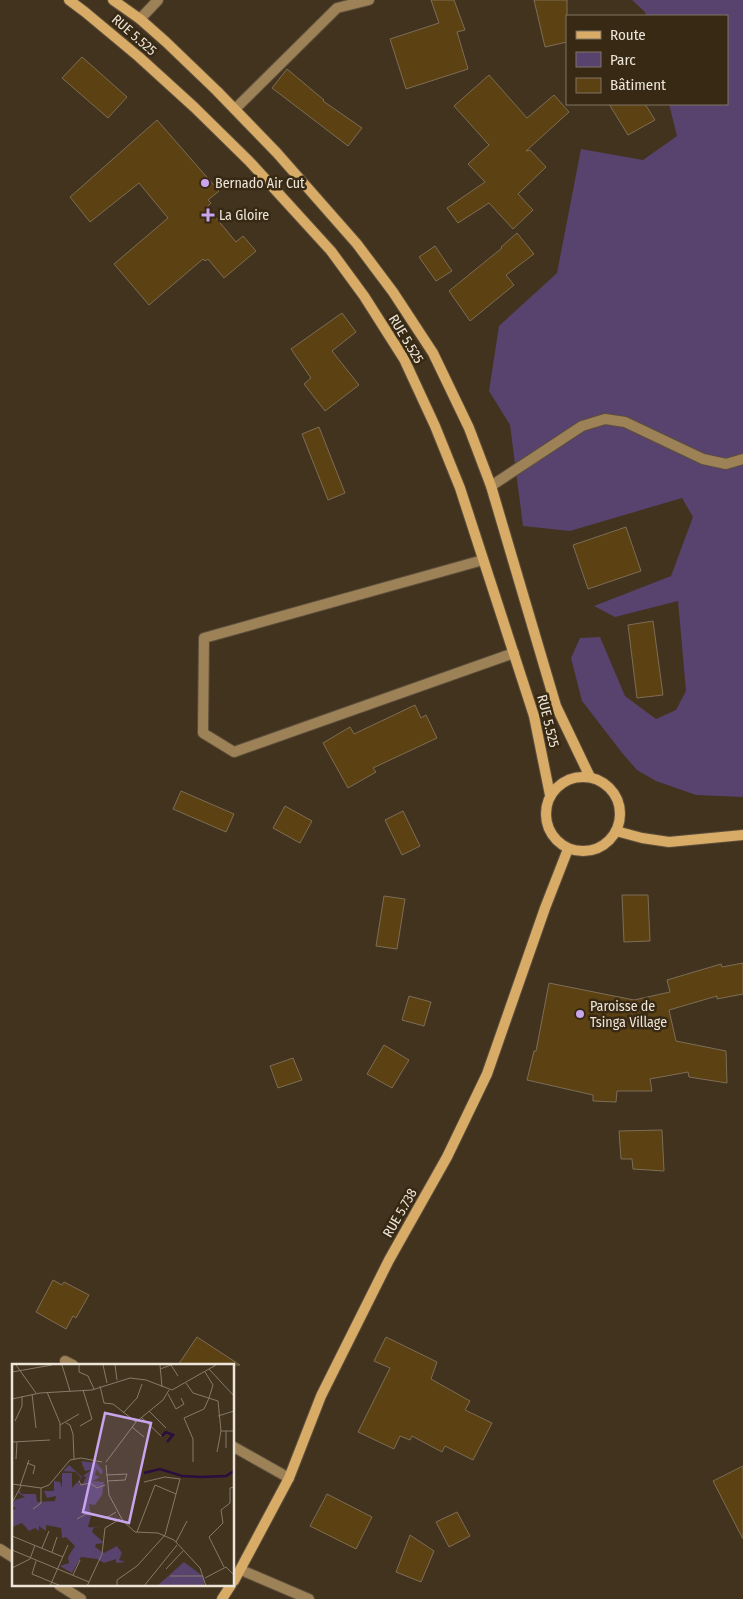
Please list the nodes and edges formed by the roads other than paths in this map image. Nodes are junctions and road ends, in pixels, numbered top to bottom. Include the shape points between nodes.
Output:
1 (69, 0) edge
2 (113, 0) edge
3 (158, 0) edge
4 (369, 0) edge
5 (140, 19) junction
6 (235, 109) junction
7 (743, 459) edge
8 (491, 486) junction
9 (484, 560) junction
10 (514, 653) junction
11 (590, 778) junction
12 (550, 795) junction
13 (616, 831) junction
14 (743, 835) edge
15 (568, 849) junction
16 (235, 1448) edge
17 (289, 1478) junction
18 (0, 1549) edge
19 (12, 1557) edge
20 (241, 1570) junction
21 (235, 1579) edge
22 (61, 1586) edge
23 (230, 1586) edge
24 (81, 1599) edge
25 (222, 1599) edge
26 (309, 1599) edge

1 - 9 street, RUE 5.525 via 111,32 194,106 331,251 404,359 460,488
2 - 5 street, RUE 5.525
3 - 5 street
4 - 6 street via 337,8
5 - 6 street, RUE 5.525
6 - 8 street, RUE 5.525 via 357,244 393,292 433,353 469,428
7 - 8 street via 726,464 703,459 625,422 605,419 582,426
8 - 11 street, RUE 5.525 via 556,706
9 - 10 street, RUE 5.525
9 - 10 street via 204,638 203,734 234,752
10 - 12 street, RUE 5.525 via 534,716
11 - 12 street via 567,780
11 - 13 street via 601,781 617,798 620,821
12 - 15 street via 546,821 550,833
13 - 14 street via 669,842
13 - 15 street via 610,840 596,849
15 - 17 street, RUE 5.738 via 487,1074 448,1158 389,1260 321,1396
16 - 17 street
17 - 20 street, RUE 5.738
18 - 19 street
20 - 21 street, RUE 5.738
20 - 26 street
22 - 24 street
23 - 25 street

